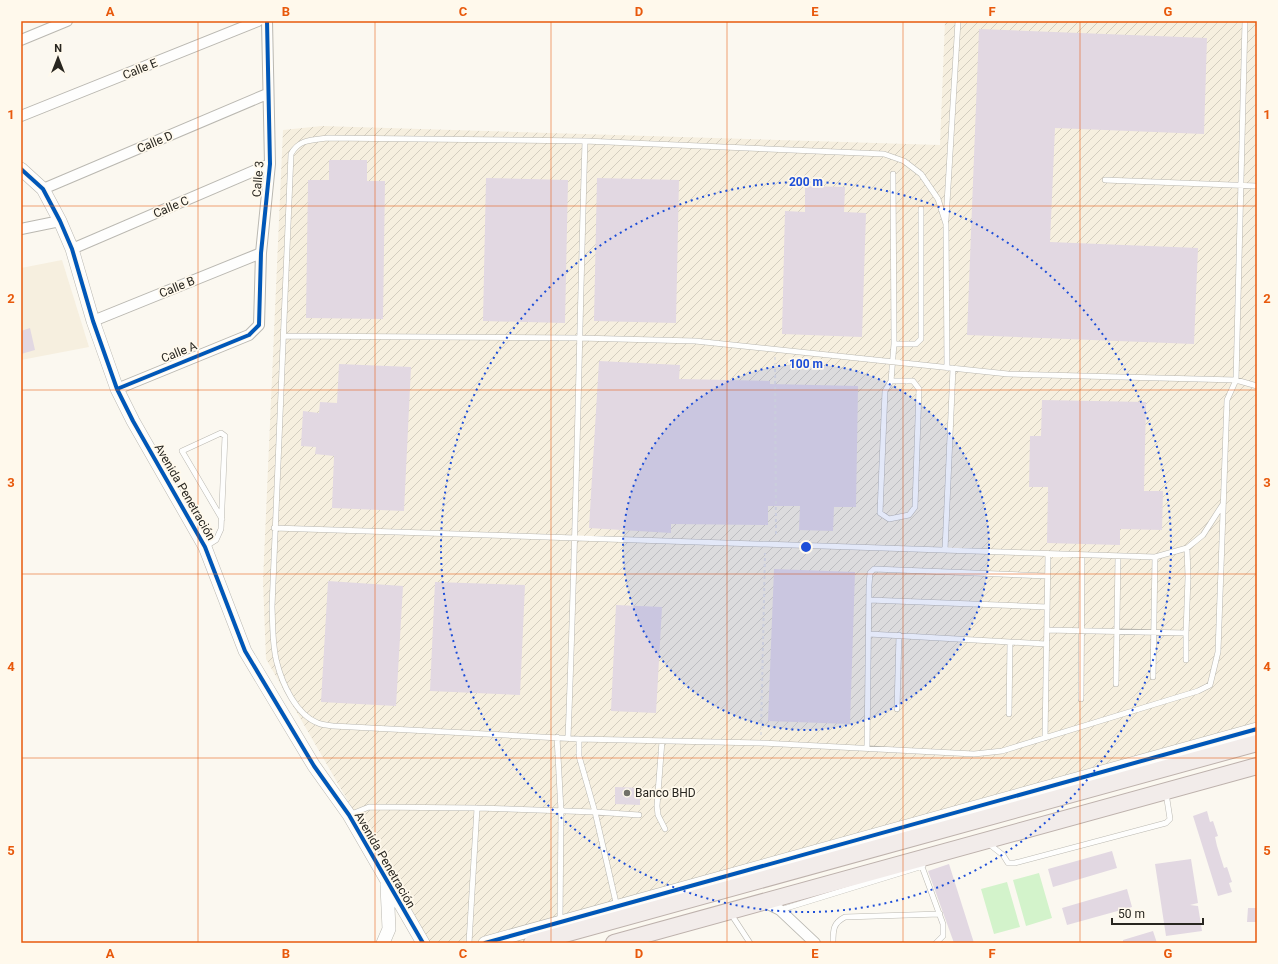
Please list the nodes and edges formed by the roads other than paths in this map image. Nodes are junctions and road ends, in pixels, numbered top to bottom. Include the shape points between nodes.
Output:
1 (67, 21) edge
2 (258, 21) edge
3 (266, 21) edge
4 (958, 21) edge
5 (1245, 21) edge
6 (21, 40) edge
7 (267, 94) junction
8 (21, 116) edge
9 (585, 141) junction
10 (270, 164) junction
11 (21, 168) edge
12 (893, 174) dead end
13 (1105, 180) dead end
14 (1240, 186) junction
15 (1257, 186) edge
16 (43, 189) junction
17 (921, 209) dead end
18 (60, 220) junction
19 (946, 224) junction
20 (21, 229) edge
21 (72, 249) junction
22 (261, 253) junction
23 (93, 321) junction
24 (249, 335) joint
25 (284, 336) junction
26 (579, 338) junction
27 (894, 344) junction
28 (892, 362) junction
29 (947, 368) junction
30 (953, 368) junction
31 (1236, 380) junction
32 (892, 381) junction
33 (1257, 386) edge
34 (117, 389) junction
35 (1223, 503) junction
36 (222, 519) junction
37 (274, 528) junction
38 (576, 538) junction
39 (205, 547) junction
40 (1187, 548) junction
41 (945, 550) junction
42 (1048, 554) junction
43 (1082, 556) junction
44 (1118, 557) junction
45 (1155, 557) junction
46 (1047, 576) junction
47 (869, 600) junction
48 (1046, 608) junction
49 (1046, 630) junction
50 (1083, 631) junction
51 (1117, 632) junction
52 (1154, 633) junction
53 (1186, 633) junction
54 (868, 634) junction
55 (899, 635) junction
56 (1010, 642) junction
57 (1046, 644) junction
58 (1186, 660) dead end
59 (1153, 677) dead end
60 (1116, 684) dead end
61 (1081, 699) dead end
62 (897, 709) dead end
63 (1009, 714) dead end
64 (1257, 729) edge
65 (557, 737) junction
66 (568, 738) junction
67 (1045, 738) junction
68 (579, 739) junction
69 (662, 741) junction
70 (1257, 743) edge
71 (867, 748) junction
72 (1257, 766) edge
73 (1166, 792) junction
74 (477, 808) junction
75 (561, 811) junction
76 (595, 812) junction
77 (348, 815) junction
78 (639, 815) dead end
79 (665, 829) dead end
80 (986, 842) junction
81 (921, 863) junction
82 (386, 883) junction
83 (763, 902) junction
84 (617, 907) junction
85 (780, 910) junction
86 (729, 911) junction
87 (940, 914) junction
88 (560, 922) junction
89 (383, 943) edge
90 (423, 943) edge
91 (470, 943) edge
92 (485, 943) edge
93 (532, 943) edge
94 (614, 943) edge
95 (750, 943) edge
96 (815, 943) edge
97 (833, 943) edge
98 (936, 943) edge

1 - 6 street
2 - 8 street, Calle E
3 - 7 street, Calle 3
4 - 19 lane
5 - 14 lane
7 - 10 street, Calle 3
7 - 16 street, Calle D
9 - 19 lane via 884,154 904,161 921,174 938,199
9 - 25 lane via 328,138 309,140 296,146 291,154
9 - 26 lane
10 - 21 street, Calle C
10 - 22 street, Calle 3
11 - 16 street, Avenida Penetración
12 - 27 lane
13 - 14 lane
14 - 15 lane
14 - 31 lane
16 - 18 street, Avenida Penetración
17 - 27 lane via 921,339 916,344
18 - 20 street
18 - 21 street, Avenida Penetración
19 - 29 lane
21 - 23 street, Avenida Penetración
22 - 23 street, Calle B
22 - 24 street, Calle 3 via 259,325
23 - 34 street, Avenida Penetración
24 - 34 street, Calle A
25 - 26 lane
25 - 37 lane
26 - 28 lane via 696,341
26 - 38 lane
27 - 28 lane
28 - 29 lane
28 - 32 lane
29 - 30 lane
30 - 31 lane via 1008,374
30 - 41 lane
31 - 33 lane
31 - 35 lane via 1227,400
32 - 32 lane via 913,382 919,388 915,507 909,515 889,519 880,513 885,391
34 - 39 street, Avenida Penetración
35 - 40 lane via 1203,534
35 - 67 lane via 1218,652 1210,685 1198,691
36 - 36 lane via 182,451 221,433 225,436
36 - 39 lane via 220,536
37 - 38 lane
37 - 65 lane via 272,607 277,662 285,684 306,716 318,723 333,726
38 - 41 lane
38 - 66 lane
39 - 77 street, Avenida Penetración via 245,651 314,766
40 - 45 lane
40 - 53 lane
41 - 42 lane
42 - 43 lane
42 - 46 lane
43 - 44 lane
43 - 50 lane
44 - 45 lane
44 - 51 lane
45 - 52 lane
46 - 47 lane via 874,569 870,573
46 - 48 lane
47 - 48 lane
47 - 54 lane
48 - 49 lane
49 - 50 lane
49 - 57 lane
50 - 51 lane
50 - 61 lane
51 - 52 lane
51 - 60 lane
52 - 53 lane
52 - 59 lane
53 - 58 lane
54 - 55 lane
54 - 71 lane
55 - 56 lane
55 - 62 lane
56 - 57 lane
56 - 63 lane
57 - 67 lane
64 - 84 street
65 - 66 lane
65 - 75 lane
66 - 68 lane
67 - 71 lane via 1002,751 974,754
68 - 69 lane
68 - 76 lane via 579,756
69 - 71 lane
69 - 79 lane via 658,815
70 - 93 main road
72 - 73 main road
73 - 80 main road
73 - 80 lane via 1170,818 1166,823 1015,863 1008,863 1003,855
74 - 75 lane
74 - 77 lane via 369,807
74 - 91 lane
75 - 76 lane
75 - 88 lane
76 - 78 lane
76 - 84 lane
77 - 82 street, Avenida Penetración
80 - 81 main road
81 - 83 main road
81 - 85 lane
81 - 87 lane
82 - 89 street via 389,929
82 - 90 street, Avenida Penetración
83 - 85 street
83 - 86 main road
84 - 88 street
85 - 96 street
86 - 94 main road
86 - 95 lane
87 - 97 lane via 845,917 838,920 835,925
87 - 98 lane via 944,930 943,936
88 - 92 street

